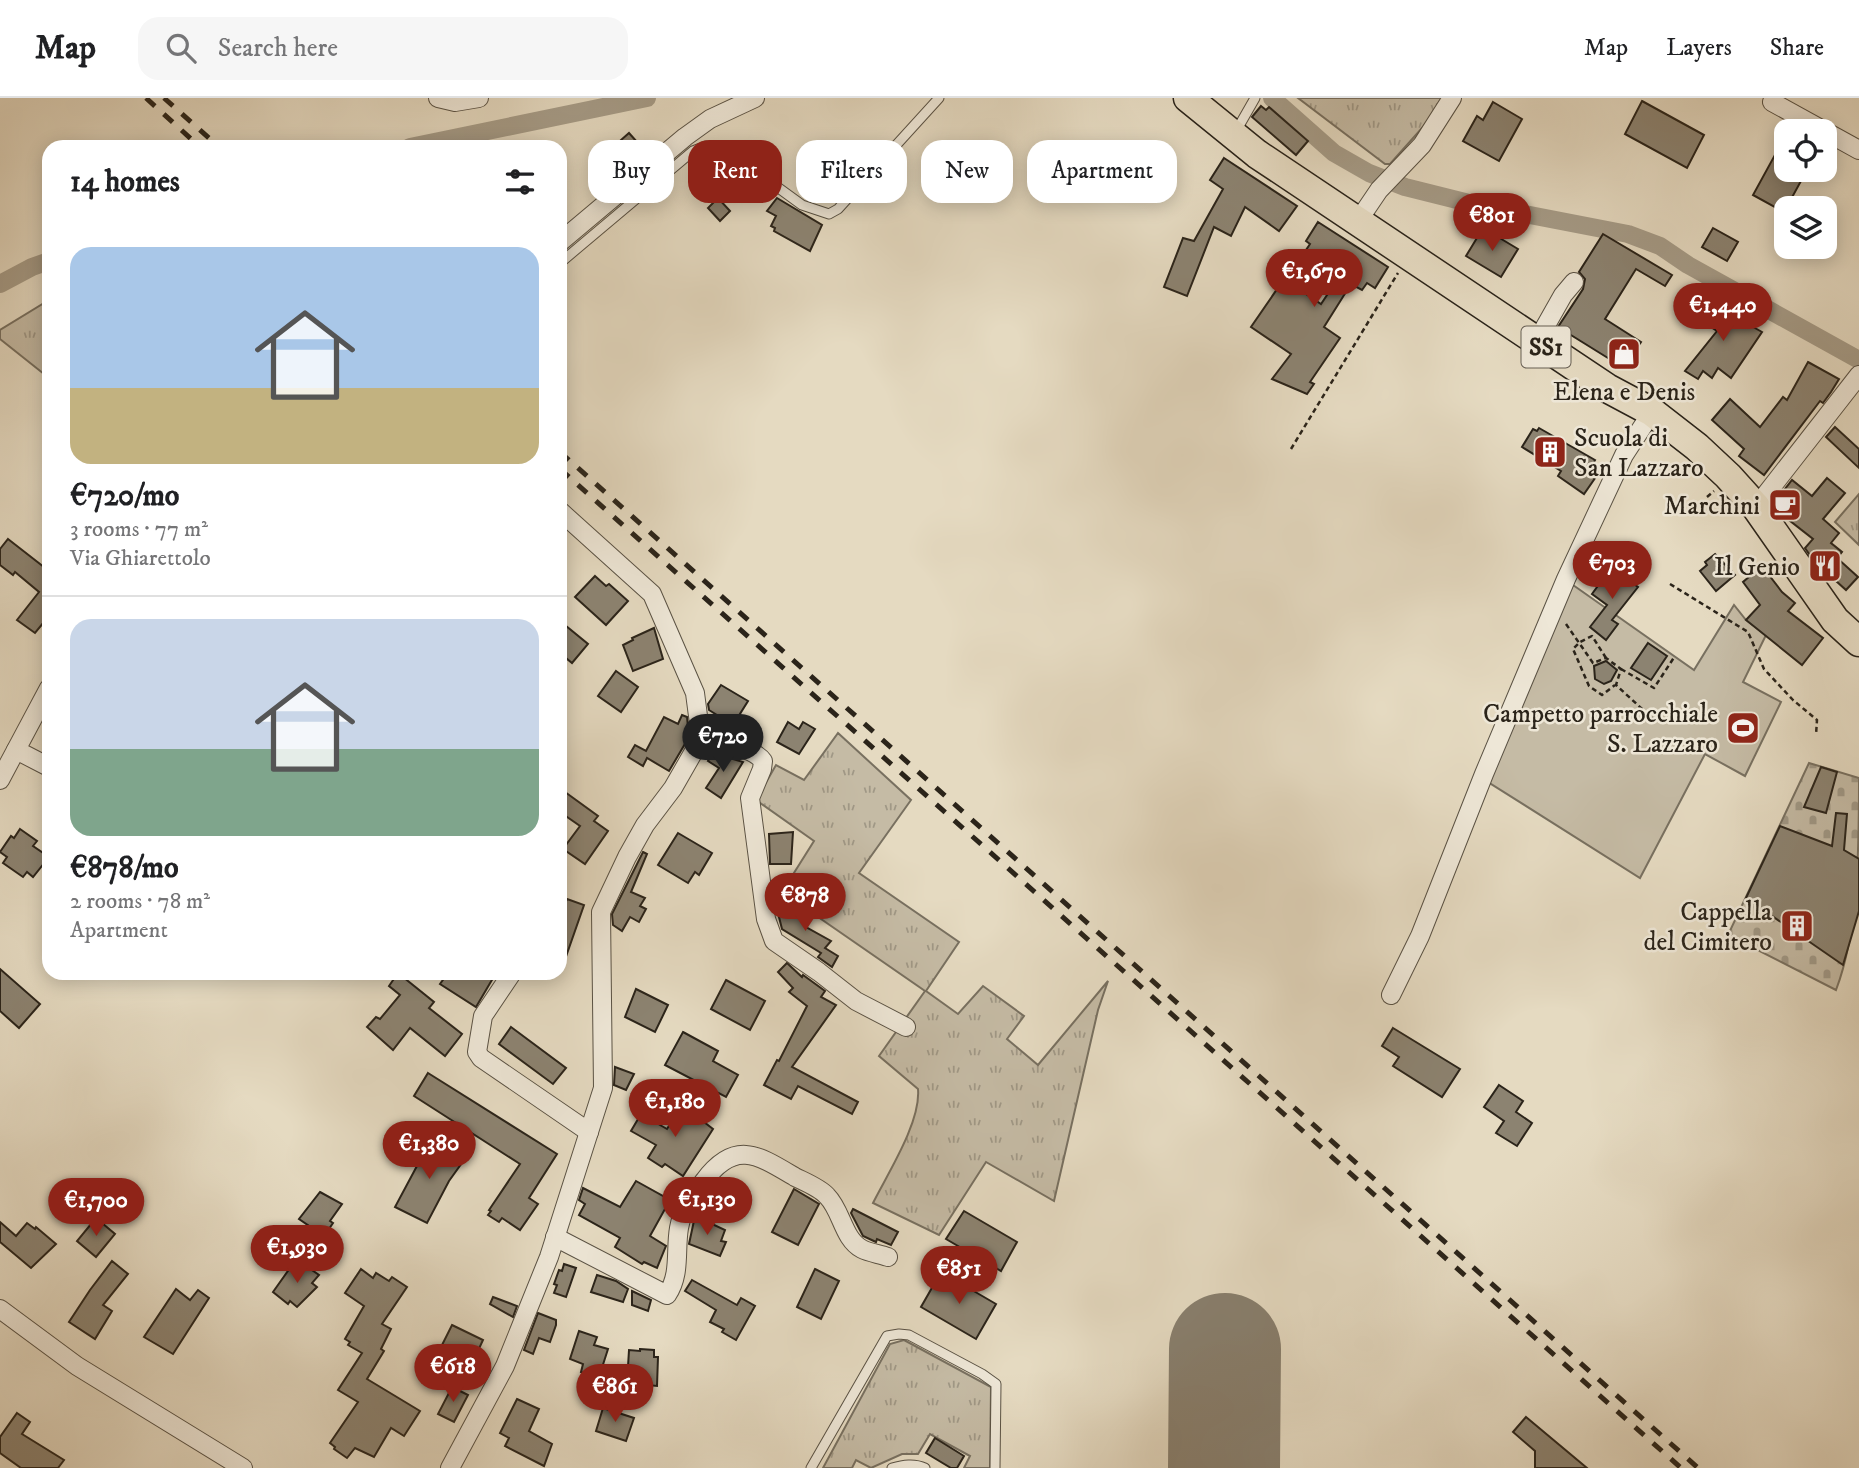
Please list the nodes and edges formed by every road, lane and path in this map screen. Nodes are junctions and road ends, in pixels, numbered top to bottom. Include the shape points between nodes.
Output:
1 (438, 98) edge
2 (479, 98) edge
3 (755, 98) edge
4 (939, 98) edge
5 (1188, 98) edge
6 (1452, 98) edge
7 (1254, 100) edge
8 (1772, 102) dead end
9 (1233, 135) junction
10 (1859, 149) edge
11 (1358, 221) junction
12 (567, 236) edge
13 (1409, 256) junction
14 (567, 257) edge
15 (1574, 282) dead end
16 (1537, 341) junction
17 (1856, 379) edge
18 (1652, 412) junction
19 (1291, 449) dead end
20 (1756, 507) junction
21 (567, 517) edge
22 (1671, 584) dead end
23 (1553, 608) junction
24 (1580, 642) junction
25 (1859, 642) edge
26 (1675, 656) dead end
27 (1606, 658) junction
28 (1621, 669) junction
29 (1616, 685) junction
30 (42, 701) edge
31 (1653, 719) dead end
32 (1816, 735) dead end
33 (701, 738) junction
34 (16, 750) junction
35 (42, 763) edge
36 (0, 780) edge
37 (507, 980) edge
38 (1391, 995) dead end
39 (906, 1027) dead end
40 (589, 1132) junction
41 (555, 1237) junction
42 (888, 1257) dead end
43 (0, 1309) edge
44 (243, 1468) edge
45 (450, 1468) edge
46 (811, 1468) edge
47 (892, 1468) edge
48 (925, 1468) edge
49 (995, 1468) edge

1 - 2 street via 455,103
3 - 12 street via 710,119 685,137
4 - 14 lane via 830,214 802,205 725,149 706,146 693,151
5 - 9 main road, SS1
6 - 11 street via 1422,145 1378,190
7 - 9 lane
8 - 10 street
9 - 11 main road, SS1
11 - 13 main road, SS1
13 - 16 main road, SS1
13 - 19 path
15 - 16 street
16 - 18 main road, SS1
17 - 20 street
18 - 20 main road, SS1 via 1697,447
18 - 23 street via 1623,455
20 - 25 main road, SS1 via 1835,620
21 - 33 street via 652,594 695,692
22 - 32 path via 1748,632 1764,669 1817,720
23 - 24 path
23 - 38 street
24 - 27 path via 1593,663
24 - 27 path via 1592,636
24 - 29 path via 1573,649 1589,686 1602,695
26 - 28 path via 1654,688
27 - 28 path
28 - 29 path
29 - 31 path
30 - 34 street
33 - 39 street via 760,756 763,761 750,798 766,919 774,941 856,1001
33 - 40 street via 673,788 645,825 601,912 603,1088
34 - 35 street
34 - 36 street
37 - 40 street via 483,1016 477,1052
40 - 41 street
41 - 42 street via 667,1295 679,1256 684,1210 718,1163 740,1153 764,1159 827,1195 861,1249
41 - 45 street via 505,1366
43 - 44 street via 77,1366
46 - 49 lane via 887,1336 899,1334 909,1335 996,1384
47 - 48 lane

